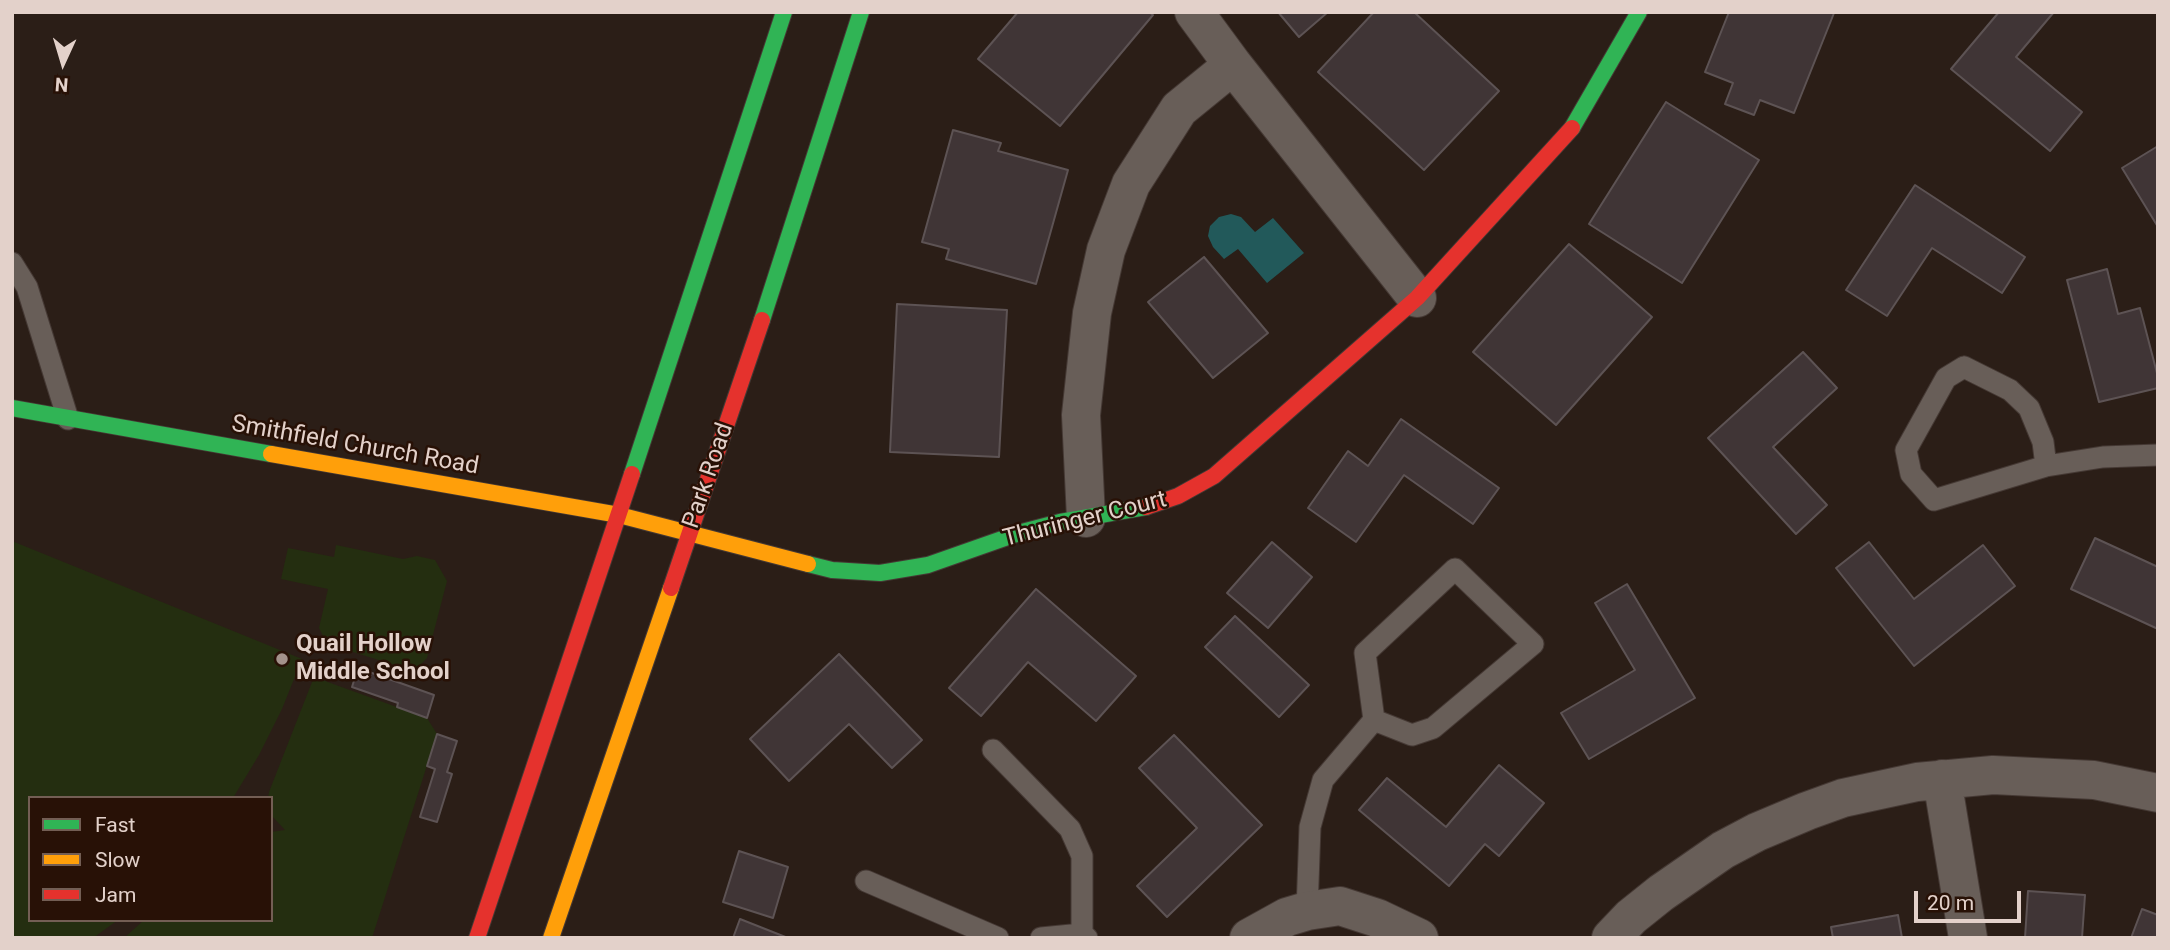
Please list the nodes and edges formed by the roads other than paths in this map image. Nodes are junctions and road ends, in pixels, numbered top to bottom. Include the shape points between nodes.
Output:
1 (784, 12) edge
2 (861, 12) edge
3 (1194, 12) edge
4 (1639, 12) edge
5 (1233, 65) junction
6 (12, 263) edge
7 (1418, 298) junction
8 (12, 408) edge
9 (68, 419) junction
10 (2158, 454) edge
11 (2046, 466) junction
12 (619, 515) junction
13 (1086, 518) junction
14 (689, 532) junction
15 (1374, 720) junction
16 (993, 750) dead end
17 (1942, 779) junction
18 (2158, 793) edge
19 (866, 881) dead end
20 (1307, 911) junction
21 (1085, 936) edge
22 (477, 938) edge
23 (551, 938) edge
24 (998, 938) edge
25 (1041, 938) edge
26 (1249, 938) edge
27 (1419, 938) edge
28 (1611, 938) edge
29 (1968, 938) edge

1 - 12 main road
2 - 14 main road, Park Road
3 - 5 street
4 - 7 main road, Thuringer Court via 1576,124
5 - 7 street
5 - 13 street via 1180,109 1131,184 1106,250 1092,313 1081,415
6 - 9 lane via 27,287
7 - 13 main road, Thuringer Court via 1214,476 1154,506
8 - 9 main road, Smithfield Church Road
9 - 12 main road, Smithfield Church Road
10 - 11 lane
11 - 11 lane via 2043,442 2029,408 2010,390 1964,367 1946,378 1906,450 1911,474 1934,500
12 - 14 main road, Smithfield Church Road
12 - 22 main road
13 - 14 main road, Thuringer Court via 1022,532 928,565 880,573 832,570
14 - 23 main road, Park Road
15 - 15 lane via 1365,653 1455,569 1533,644 1433,728 1412,735
15 - 20 lane via 1324,780 1310,827
16 - 21 lane via 1070,829 1083,856
17 - 18 street via 1993,775 2094,780
17 - 28 street via 1843,799 1757,832 1661,893
17 - 29 street
19 - 24 lane
20 - 26 street
20 - 27 street via 1340,906
21 - 25 lane

